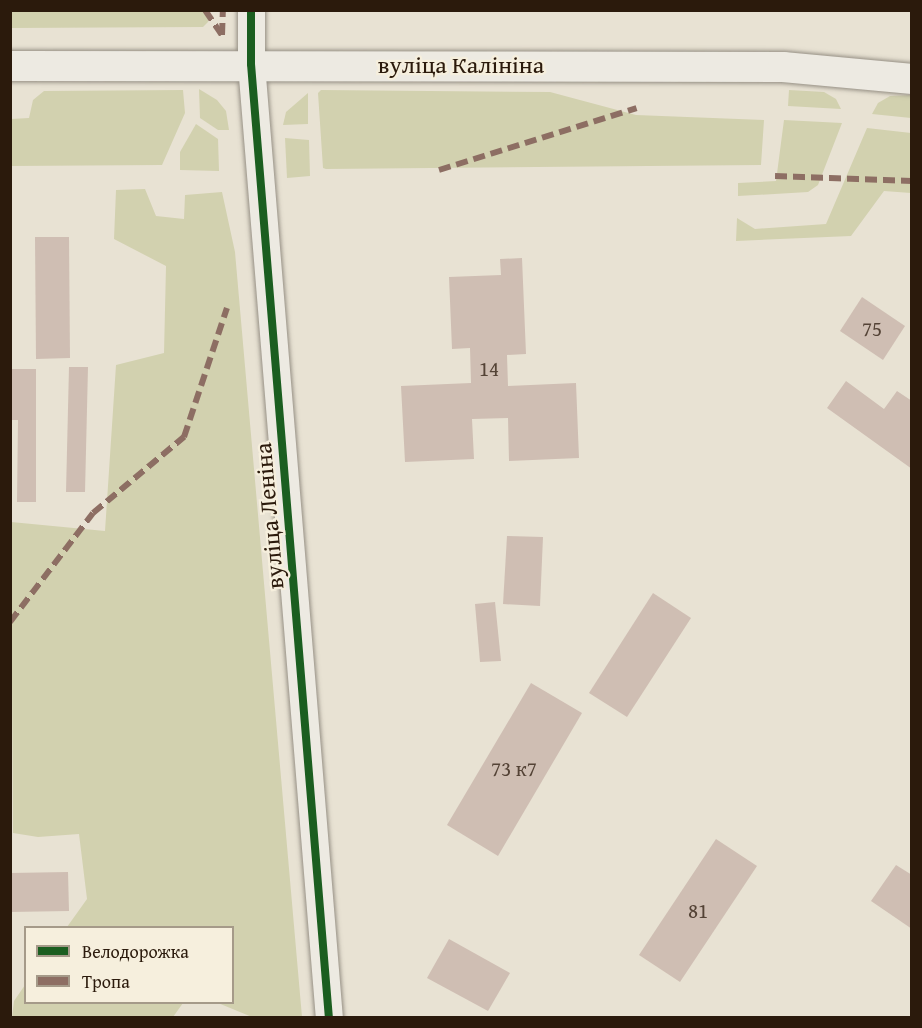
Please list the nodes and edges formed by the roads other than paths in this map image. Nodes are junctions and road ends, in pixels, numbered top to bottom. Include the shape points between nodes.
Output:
1 (251, 10) edge
2 (251, 64) junction
3 (10, 66) edge
4 (912, 79) edge
5 (329, 1017) edge

1 - 2 street, вуліца Леніна
2 - 3 main road, вуліца Калініна
2 - 4 main road, вуліца Калініна via 783,67
2 - 5 street, вуліца Леніна

